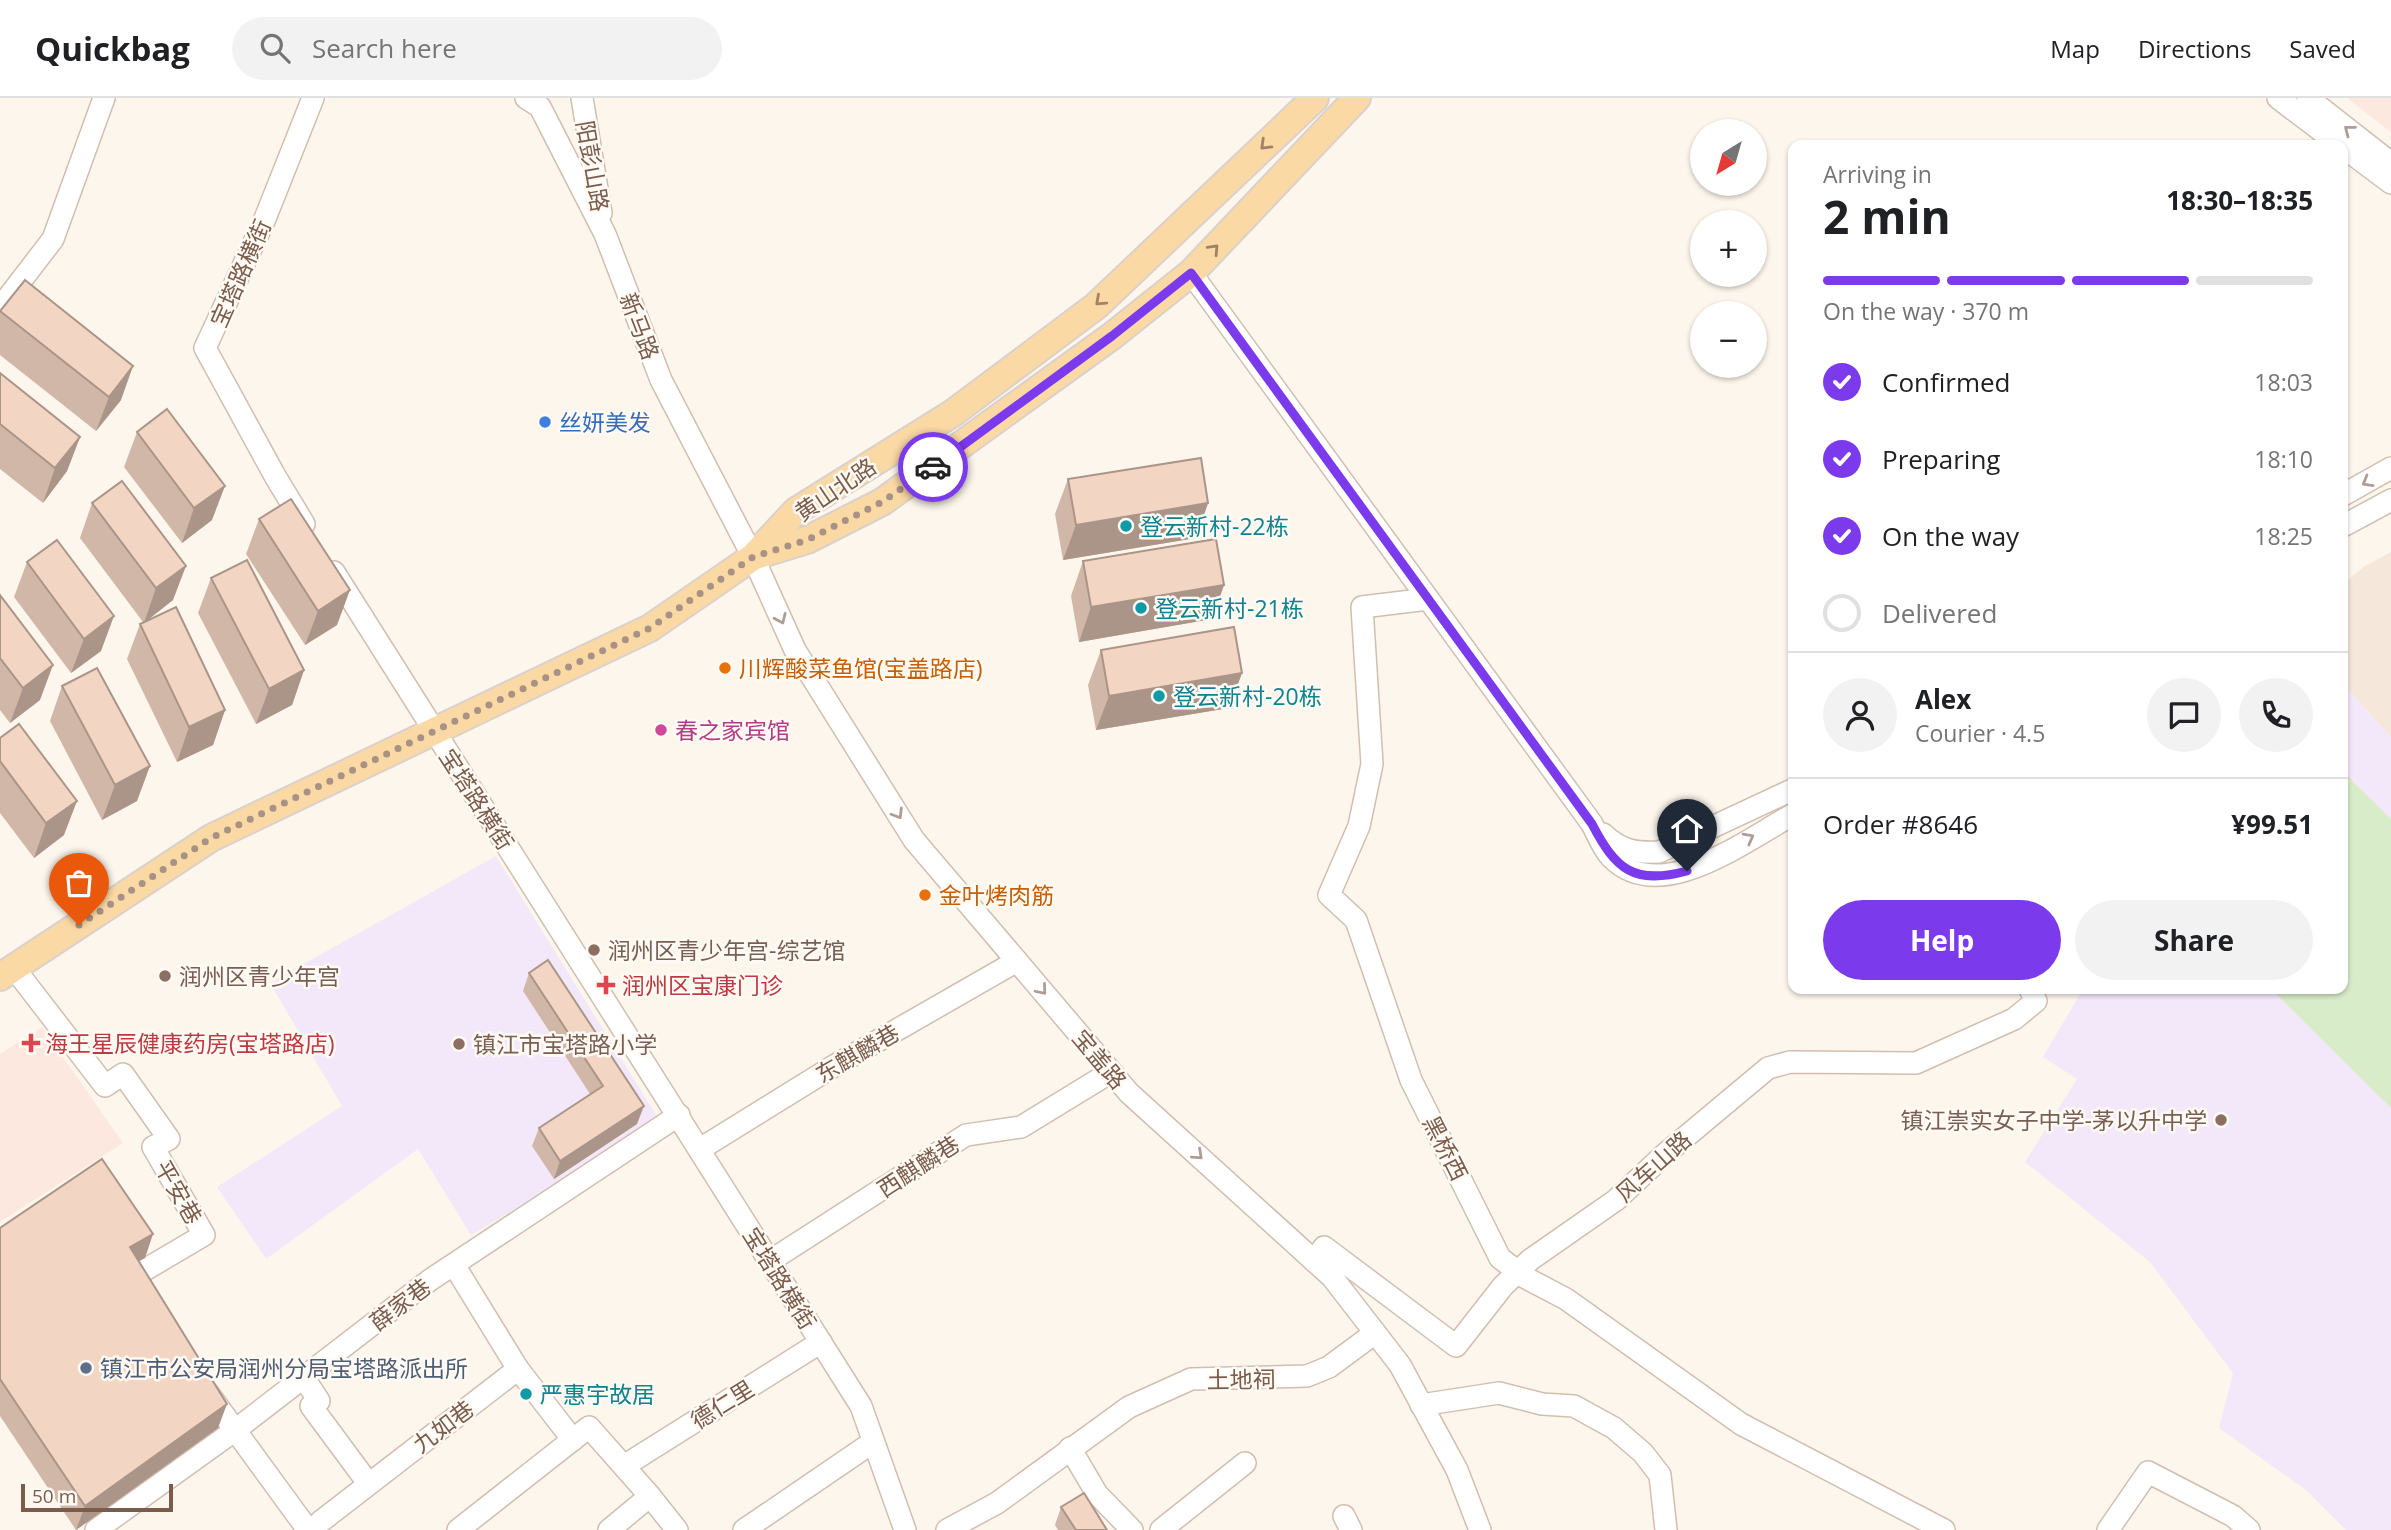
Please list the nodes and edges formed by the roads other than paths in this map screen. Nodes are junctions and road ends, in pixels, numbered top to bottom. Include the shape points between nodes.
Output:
1 (104, 98) edge
2 (313, 98) edge
3 (526, 98) edge
4 (582, 98) edge
5 (1315, 98) edge
6 (1357, 98) edge
7 (2278, 98) edge
8 (2308, 98) edge
9 (2334, 140) edge
10 (2348, 151) edge
11 (2391, 163) edge
12 (2391, 183) edge
13 (605, 234) junction
14 (1191, 273) junction
15 (0, 308) edge
16 (2391, 468) edge
17 (2348, 492) edge
18 (2391, 500) edge
19 (2348, 523) edge
20 (753, 557) junction
21 (1428, 598) junction
22 (433, 730) junction
23 (1788, 792) edge
24 (1788, 817) edge
25 (1592, 824) junction
26 (1017, 961) junction
27 (4, 974) edge
28 (2032, 994) edge
29 (1111, 1072) junction
30 (679, 1115) junction
31 (700, 1149) junction
32 (770, 1261) junction
33 (1314, 1261) junction
34 (454, 1265) junction
35 (1518, 1272) junction
36 (153, 1311) edge
37 (1375, 1333) junction
38 (821, 1342) junction
39 (518, 1368) junction
40 (197, 1377) edge
41 (304, 1378) junction
42 (1421, 1405) junction
43 (234, 1431) junction
44 (573, 1440) junction
45 (873, 1442) junction
46 (1070, 1448) junction
47 (1245, 1462) dead end
48 (624, 1466) junction
49 (368, 1483) junction
50 (650, 1496) junction
51 (469, 1527) edge
52 (316, 1528) edge
53 (96, 1530) edge
54 (609, 1530) edge
55 (677, 1530) edge
56 (744, 1530) edge
57 (905, 1530) edge
58 (947, 1530) edge
59 (1132, 1530) edge
60 (1161, 1530) edge
61 (1480, 1530) edge
62 (1666, 1530) edge
63 (1944, 1530) edge
64 (2095, 1530) edge
65 (2106, 1530) edge
66 (2249, 1530) edge

1 - 15 street via 53,239
2 - 22 street, 宝塔路横街 via 264,221 205,348 275,476
3 - 13 street, 新马路 via 540,107
4 - 13 street, 阳彭山路
5 -> 20 main road, 黄山北路 via 1096,306 953,413 796,511
14 -> 6 main road, 黄山北路
7 - 9 street
11 -> 8 street
10 - 12 street
13 - 20 street, 新马路 via 661,380
14 - 20 main road, 黄山北路 via 882,502 807,540
14 - 21 street
16 -> 17 street
18 - 19 street
20 - 22 main road via 650,628
20 -> 26 street, 宝盖路 via 795,650 914,840
21 - 25 street
21 - 35 street, 黑桥西 via 1363,607 1372,764 1359,826 1329,895 1356,920 1411,1080 1500,1258
22 - 27 main road via 211,838
22 - 30 street, 宝塔路横街
23 - 25 street via 1659,852 1618,848
25 -> 24 street via 1609,856 1626,870 1644,877 1666,877 1687,871
26 -> 29 street, 宝盖路
26 - 31 street, 东麒麟巷
27 - 36 street, 平安巷 via 106,1086 123,1074 169,1139 153,1147 204,1235 131,1278
28 - 35 street, 风车山路 via 2036,1001 2014,1019 1916,1063 1790,1062 1768,1068 1616,1200
29 - 32 street, 西麒麟巷 via 1021,1127 966,1135
29 -> 33 street, 宝盖路
30 - 31 street, 宝塔路横街
30 - 34 street, 薛家巷
31 - 32 street, 宝塔路横街
32 - 38 street, 宝塔路横街
33 - 35 street, 风车山路 via 1324,1247 1456,1346
33 - 37 street, 宝盖路 via 1332,1276
34 - 39 street
34 - 41 street, 薛家巷
35 - 63 street, 黑桥西 via 1566,1299 1741,1424
37 - 42 street, 宝盖路 via 1400,1365
37 - 46 street, 土地祠 via 1329,1367 1307,1376 1191,1379 1129,1406
38 - 45 street, 宝塔路横街 via 860,1406
38 - 48 street, 德仁里
39 - 44 street
39 - 49 street, 九如巷
40 - 43 street
41 - 43 street, 薛家巷
41 - 49 street via 319,1401 311,1406
42 - 61 street, 宝盖路 via 1457,1470
42 - 62 street via 1499,1392 1542,1404 1574,1406 1614,1428 1660,1475
43 - 52 street, 九如巷
43 - 53 street, 薛家巷
44 - 48 street via 589,1427
44 - 51 street
45 - 56 street
45 - 57 street, 宝塔路横街
46 - 58 street, 土地祠 via 997,1503
46 - 59 street via 1097,1494
47 - 60 street
48 - 50 street
49 - 52 street, 九如巷
50 - 54 street
50 - 55 street
64 - 65 street
65 - 66 street via 2148,1472 2233,1516

